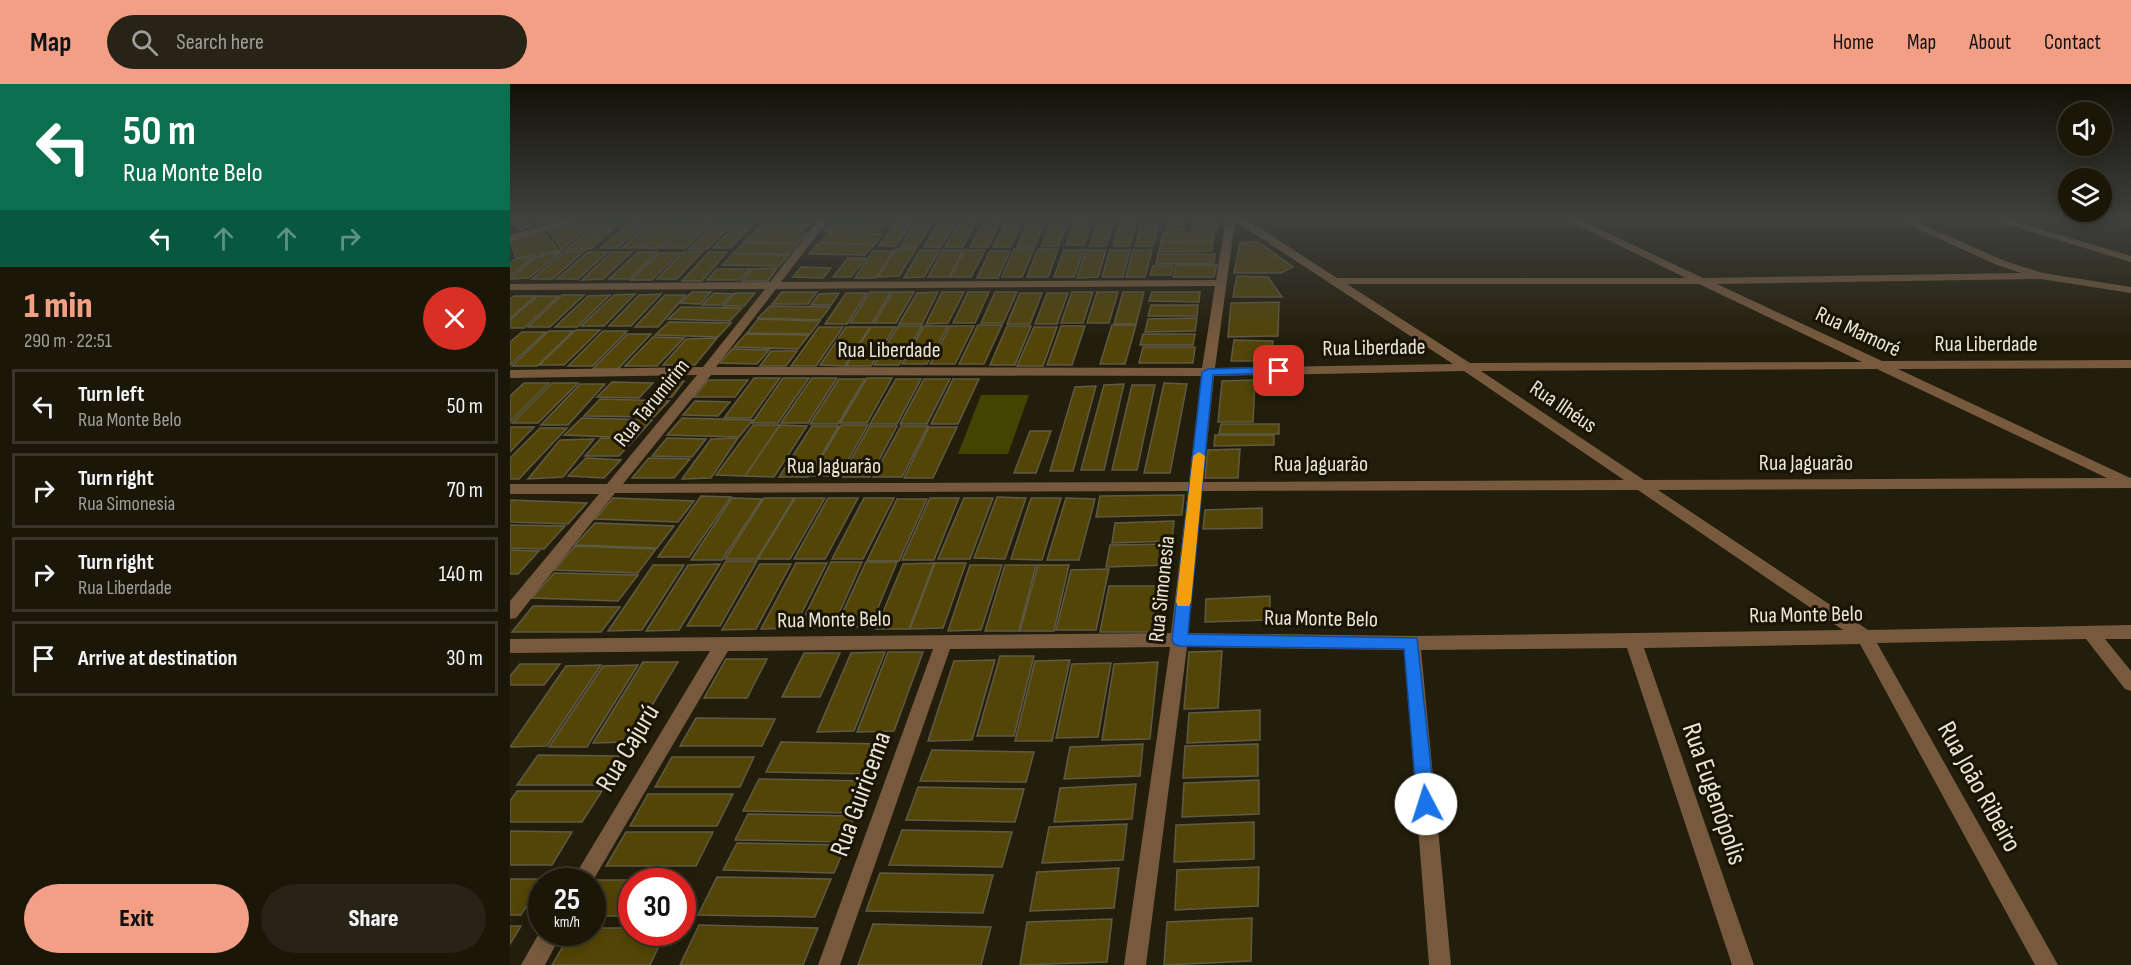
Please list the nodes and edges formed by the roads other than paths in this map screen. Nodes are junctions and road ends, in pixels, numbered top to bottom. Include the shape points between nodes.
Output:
1 (793, 259) edge
2 (1229, 259) edge
3 (1299, 259) edge
4 (1653, 259) edge
5 (1992, 259) edge
6 (2042, 276) junction
7 (1335, 281) junction
8 (1698, 281) junction
9 (1221, 283) junction
10 (772, 286) junction
11 (510, 287) edge
12 (2131, 290) edge
13 (2131, 364) edge
14 (1880, 365) junction
15 (1467, 367) junction
16 (707, 371) junction
17 (1208, 372) junction
18 (510, 374) edge
19 (2130, 483) edge
20 (1196, 485) junction
21 (1641, 485) junction
22 (510, 489) edge
23 (611, 489) junction
24 (510, 613) edge
25 (2090, 632) junction
26 (2131, 632) edge
27 (1864, 636) junction
28 (1179, 640) junction
29 (1633, 641) junction
30 (944, 642) junction
31 (1412, 643) junction
32 (723, 644) junction
33 (510, 646) edge
34 (2131, 684) edge
35 (589, 868) edge
36 (543, 946) edge
37 (532, 965) edge
38 (829, 965) edge
39 (1135, 965) edge
40 (1440, 965) edge
41 (1743, 965) edge
42 (2047, 965) edge

1 - 10 street, Rua Tarumirim
2 - 9 street, Rua Simonesia
3 - 7 street, Rua Ilhéus
4 - 8 street, Rua Mamoré
5 - 6 street
6 - 8 street
6 - 12 street
7 - 8 street
7 - 15 street, Rua Ilhéus
8 - 14 street, Rua Mamoré
9 - 10 street
9 - 17 street, Rua Simonesia
10 - 11 street
10 - 16 street, Rua Tarumirim
13 - 14 street, Rua Liberdade
14 - 15 street, Rua Liberdade
14 - 19 street, Rua Mamoré
15 - 17 street, Rua Liberdade
15 - 21 street, Rua Ilhéus
16 - 17 street, Rua Liberdade
16 - 18 street, Rua Liberdade
16 - 23 street, Rua Tarumirim
17 - 20 street, Rua Simonesia
19 - 21 street, Rua Jaguarão
20 - 21 street, Rua Jaguarão
20 - 23 street, Rua Jaguarão
20 - 28 street, Rua Simonesia
21 - 27 street, Rua Ilhéus
22 - 23 street, Rua Jaguarão
23 - 24 street, Rua Tarumirim
25 - 26 street, Rua Monte Belo
25 - 27 street, Rua Monte Belo
25 - 34 street
27 - 29 street, Rua Monte Belo
27 - 42 street, Rua João Ribeiro
28 - 30 street, Rua Monte Belo
28 - 31 street, Rua Monte Belo
28 - 39 street, Rua Simonesia
29 - 31 street, Rua Monte Belo
29 - 41 street, Rua Eugenópolis
30 - 32 street, Rua Monte Belo
30 - 38 street, Rua Guiricema
31 - 40 street
32 - 33 street, Rua Monte Belo
32 - 35 street, Rua Cajurú
36 - 37 street

